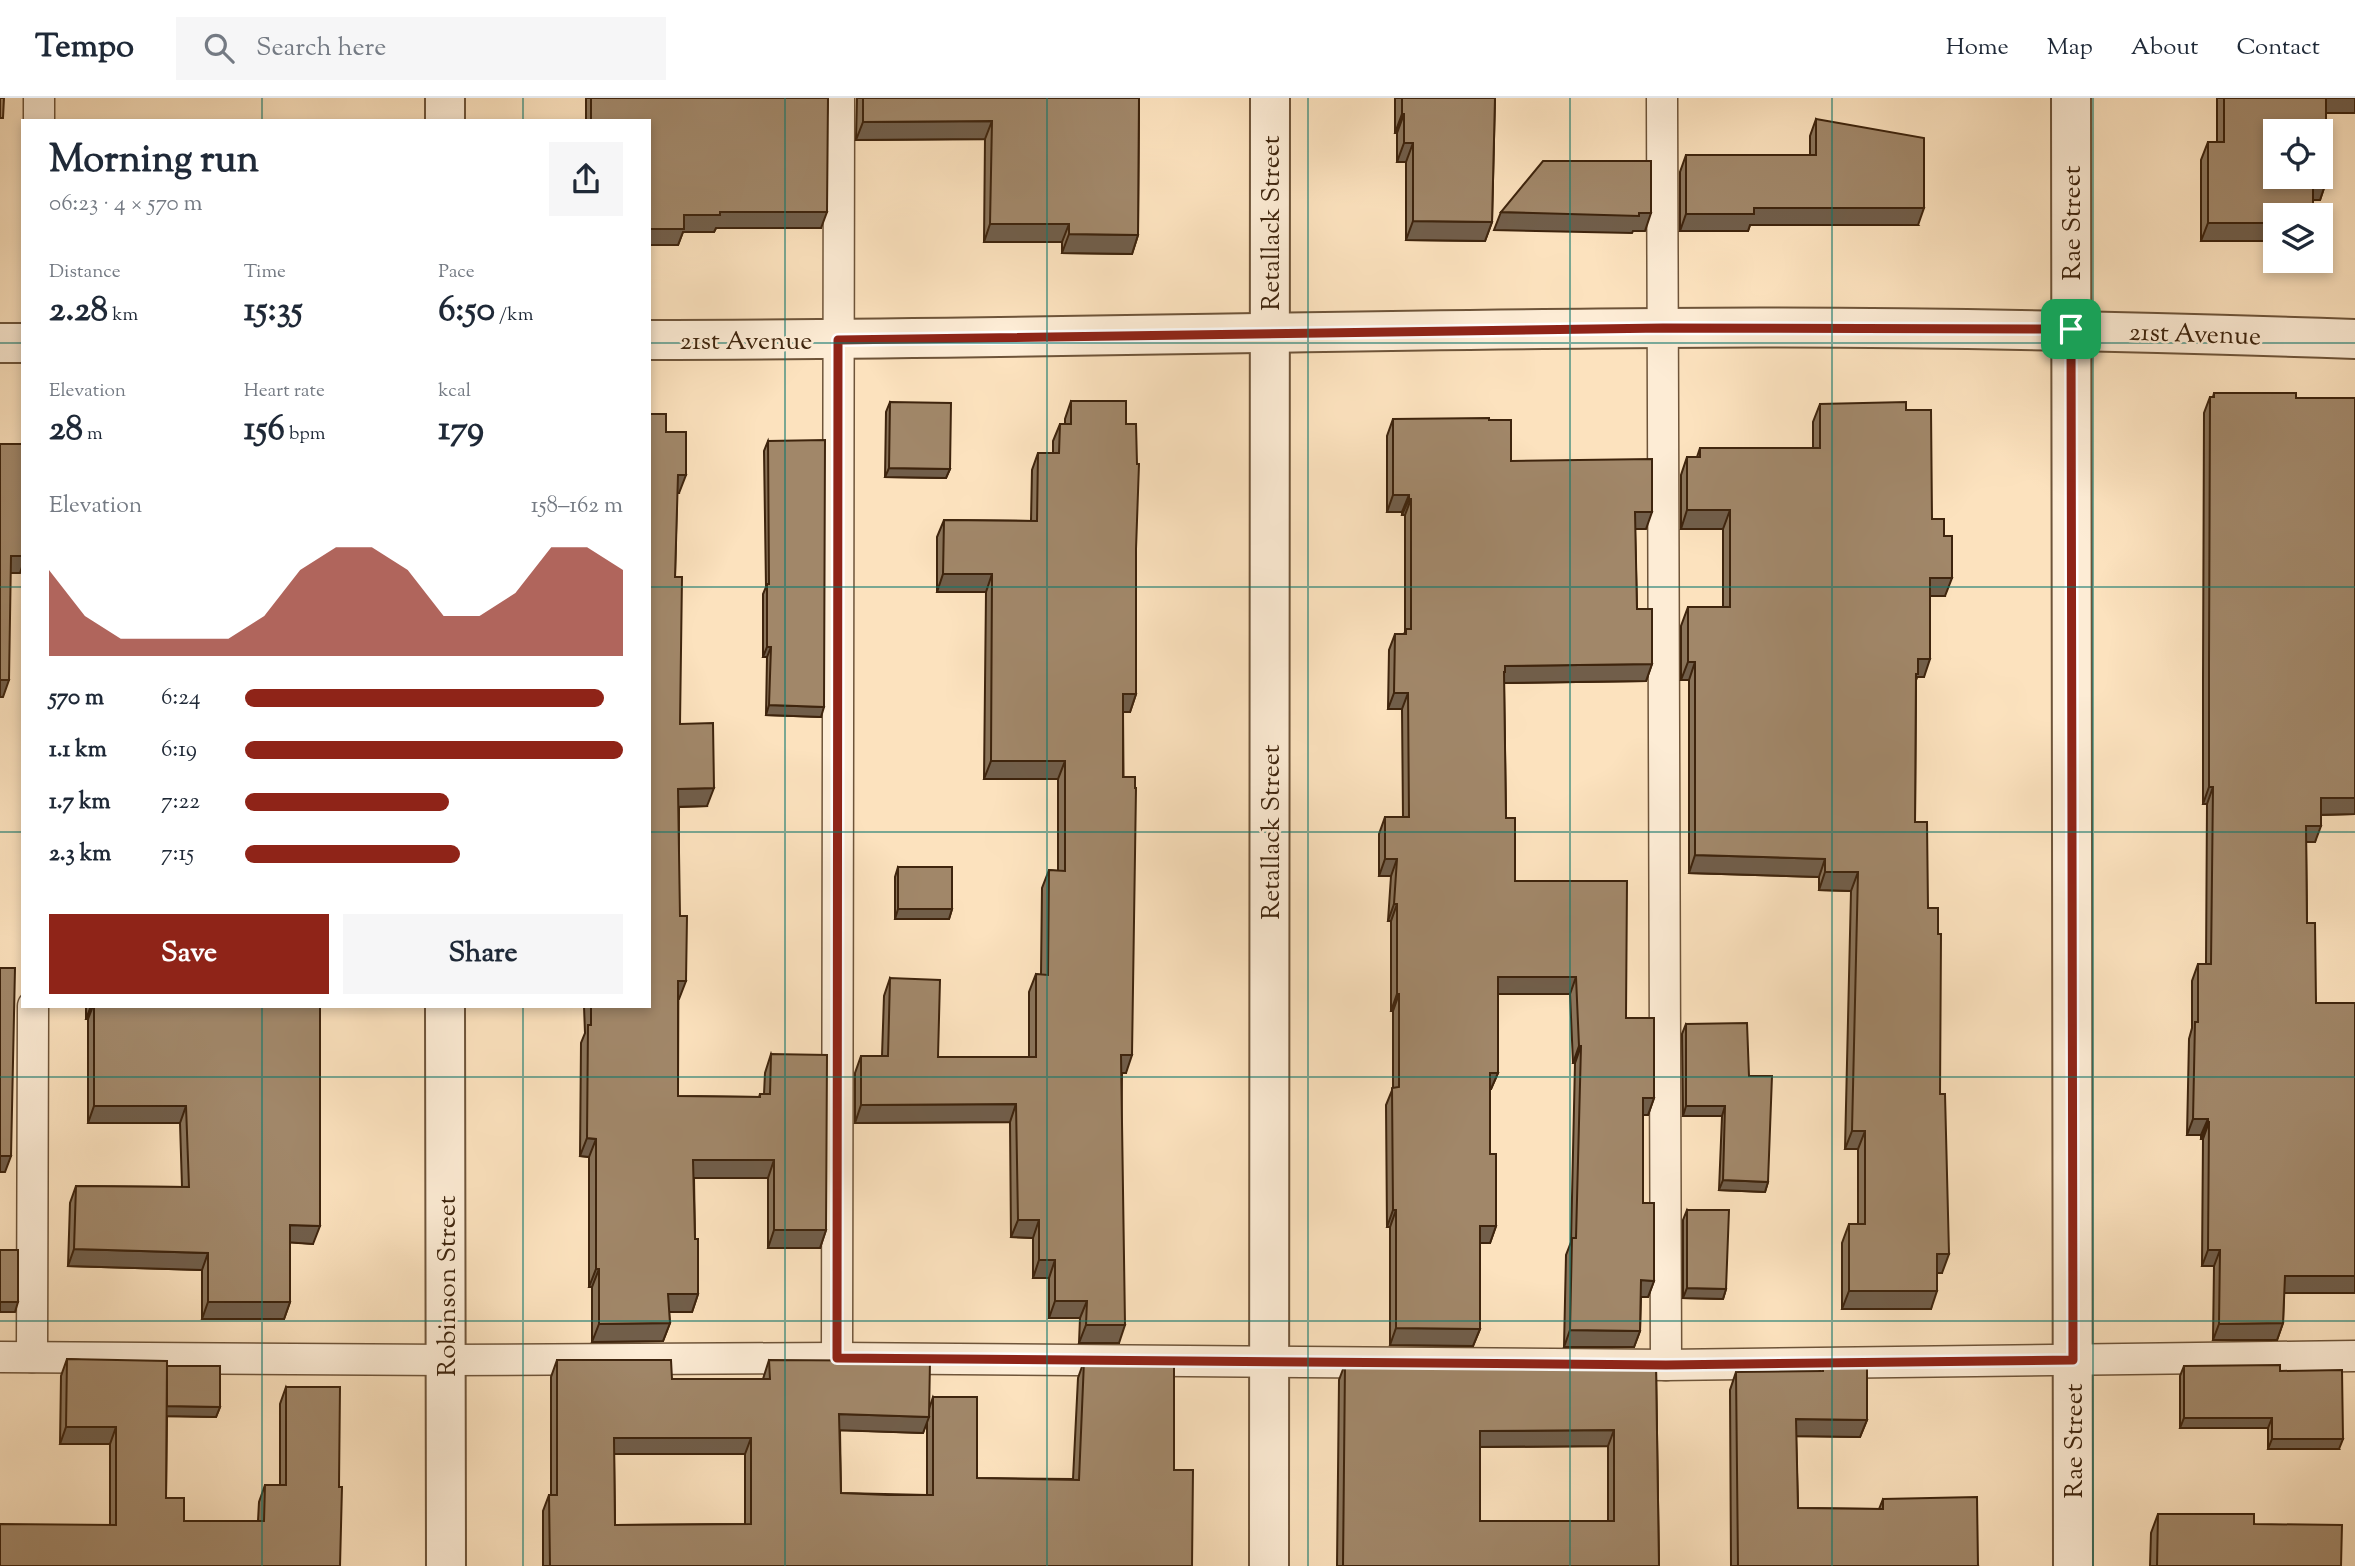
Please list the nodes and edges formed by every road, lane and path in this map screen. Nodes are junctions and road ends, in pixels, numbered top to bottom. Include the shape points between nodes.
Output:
1 (39, 98) edge
2 (444, 98) edge
3 (839, 98) edge
4 (1270, 98) edge
5 (1662, 98) edge
6 (2071, 98) edge
7 (39, 119) edge
8 (444, 119) edge
9 (1663, 328) junction
10 (2071, 329) junction
11 (1270, 333) junction
12 (2355, 339) edge
13 (651, 340) edge
14 (838, 340) junction
15 (0, 343) edge
16 (21, 343) edge
17 (33, 1008) edge
18 (445, 1008) edge
19 (2355, 1356) edge
20 (0, 1357) edge
21 (32, 1357) junction
22 (837, 1358) junction
23 (446, 1360) junction
24 (2073, 1360) junction
25 (1270, 1363) junction
26 (1666, 1365) junction
27 (446, 1566) edge
28 (1269, 1566) edge
29 (2073, 1566) edge

1 - 7 lane
2 - 8 street
3 - 14 lane
4 - 11 street, Retallack Street
5 - 9 lane
6 - 10 street, Rae Street
9 - 10 street, 21st Avenue
9 - 11 street, 21st Avenue
9 - 26 lane
10 - 12 street, 21st Avenue
10 - 24 street, Rae Street
11 - 14 street, 21st Avenue
11 - 25 street, Retallack Street
13 - 14 street, 21st Avenue
14 - 22 lane
15 - 16 street
17 - 21 lane
18 - 23 street, Robinson Street
19 - 24 lane
20 - 21 lane
21 - 23 lane
22 - 23 lane
22 - 25 lane
23 - 27 street, Robinson Street
24 - 26 lane
24 - 29 street, Rae Street
25 - 26 lane
25 - 28 street, Retallack Street

